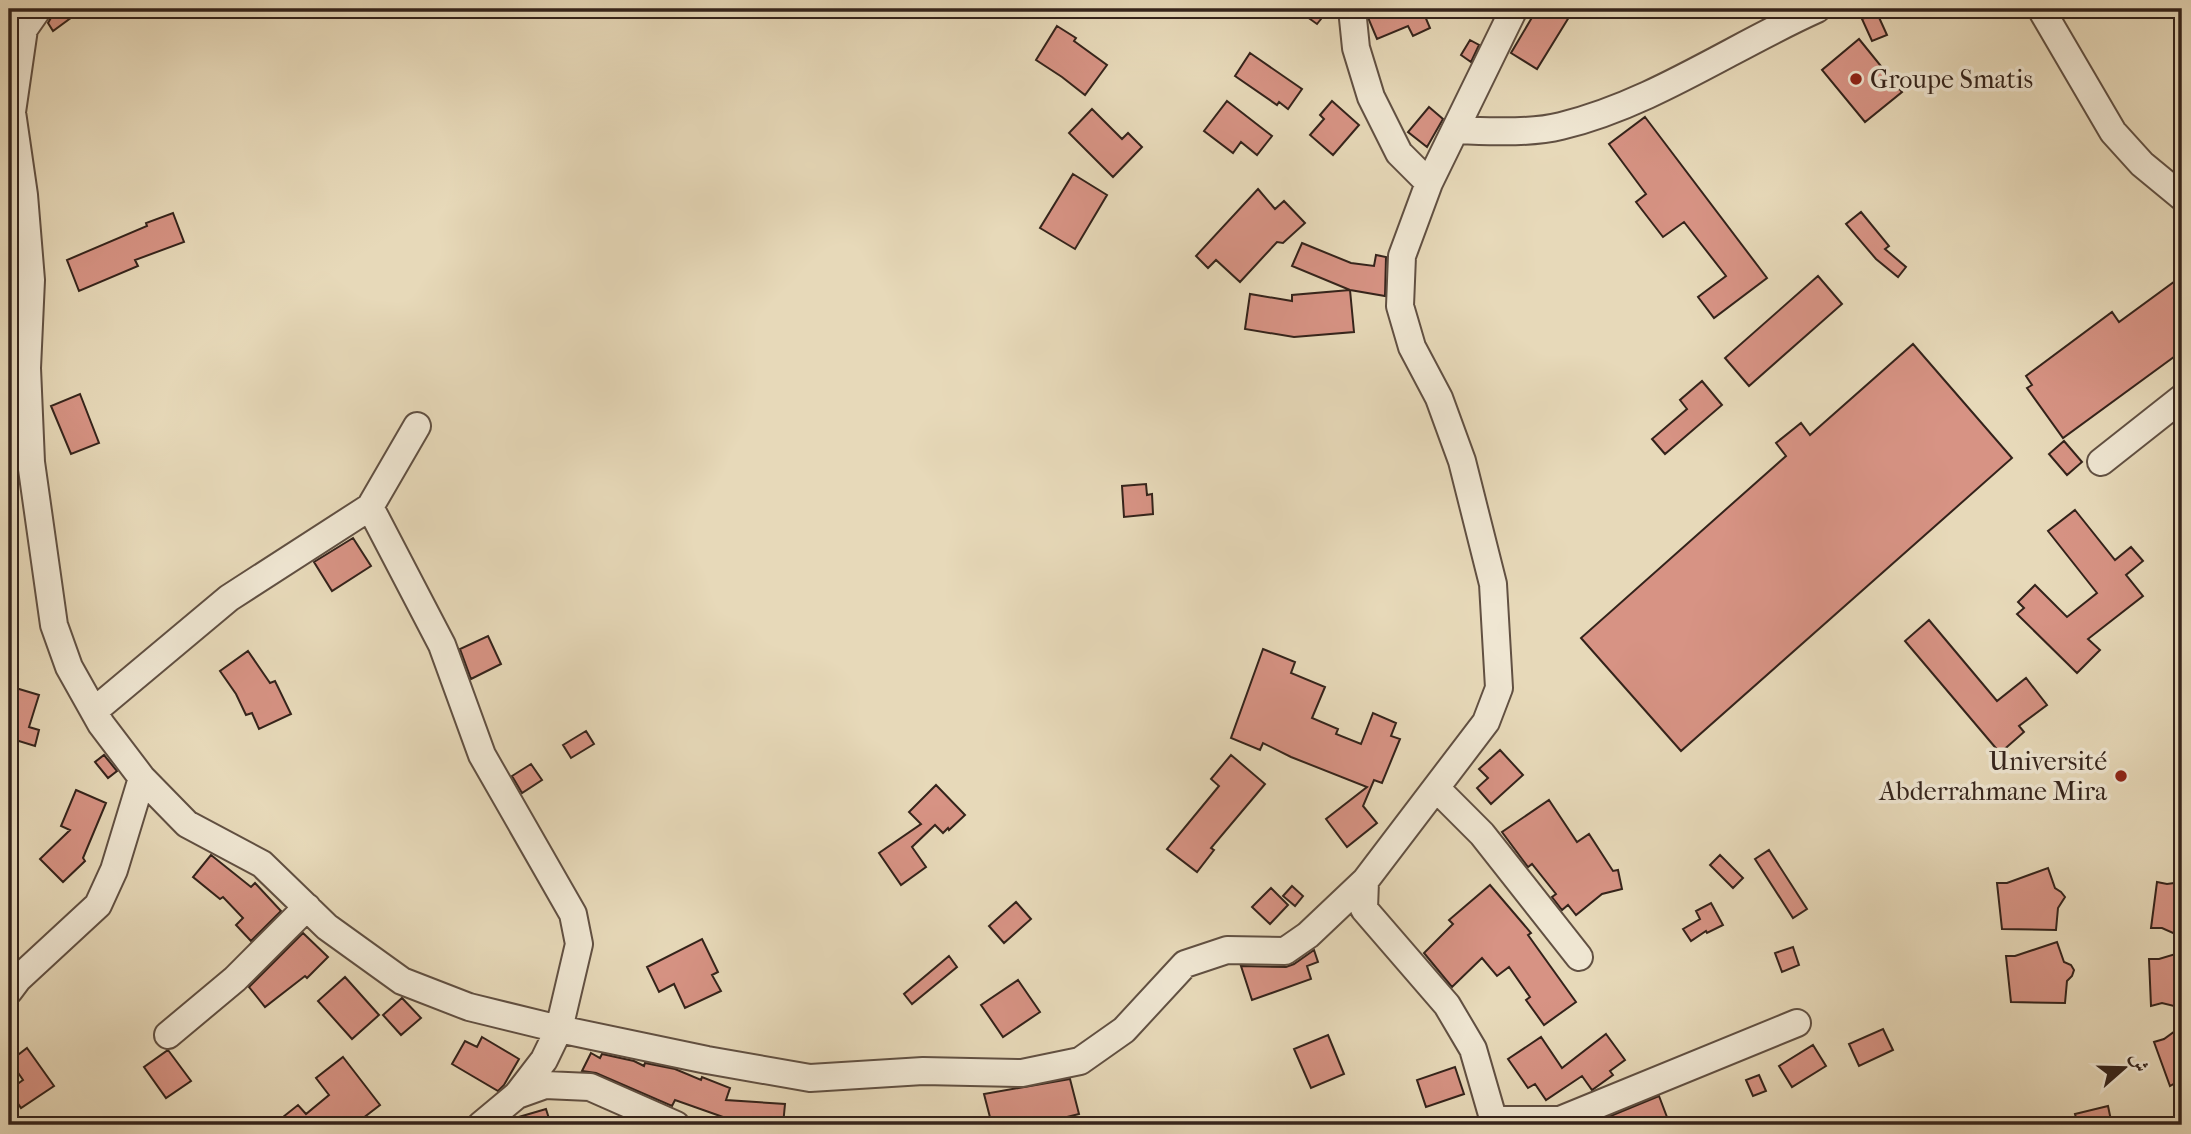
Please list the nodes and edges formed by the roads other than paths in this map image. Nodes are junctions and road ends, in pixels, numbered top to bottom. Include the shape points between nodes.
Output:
1 (38, 9) edge
2 (1352, 9) edge
3 (1514, 9) edge
4 (1817, 9) edge
5 (2041, 9) edge
6 (1455, 130) junction
7 (1429, 183) junction
8 (2182, 197) edge
9 (2182, 398) edge
10 (30, 426) junction
11 (418, 426) dead end
12 (9, 446) edge
13 (2101, 462) dead end
14 (370, 508) junction
15 (94, 711) junction
16 (142, 778) junction
17 (1436, 788) junction
18 (1364, 881) junction
19 (307, 907) junction
20 (1579, 957) dead end
21 (9, 991) edge
22 (1797, 1023) dead end
23 (559, 1030) junction
24 (167, 1035) dead end
25 (517, 1096) junction
26 (1494, 1122) edge
27 (481, 1125) edge
28 (676, 1125) edge

1 - 10 street via 24,29 12,112 31,280
2 - 7 street via 1356,48 1371,97 1399,153
3 - 6 street
4 - 6 street via 1631,102 1590,117 1559,127
5 - 8 street via 2113,132
6 - 7 street
7 - 17 street via 1402,256 1400,306 1412,347 1439,398 1465,474 1493,584 1499,688 1486,722
9 - 13 street
10 - 12 street
10 - 15 street via 54,625 69,667
11 - 14 street
14 - 15 street via 229,598
14 - 23 street via 442,645 482,755 573,914 579,944
15 - 16 street
16 - 19 street via 187,824 262,864
16 - 21 street via 114,870 98,905
17 - 18 street
17 - 20 street via 1482,834
18 - 23 street via 1285,951 1227,950 1185,964 1124,1030 1080,1061 1022,1073 923,1071 810,1078
18 - 26 street via 1364,909 1447,1005 1473,1049
19 - 23 street via 402,981 469,1007
19 - 24 street via 235,979
22 - 26 street via 1560,1120
23 - 25 street
25 - 27 street
25 - 28 street via 545,1085 590,1087

